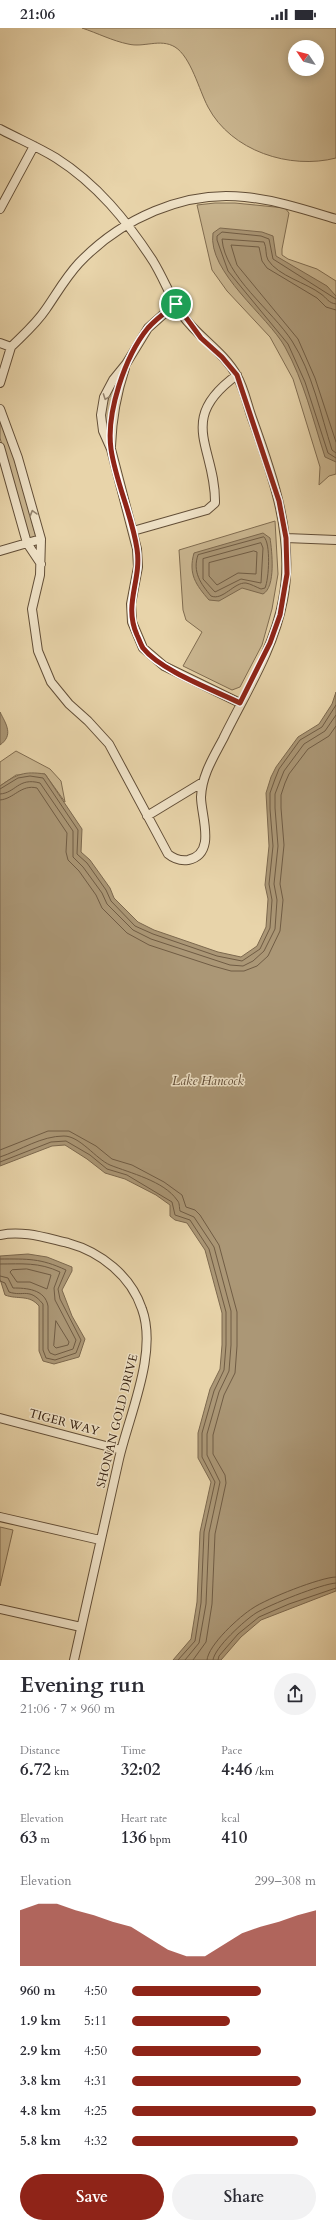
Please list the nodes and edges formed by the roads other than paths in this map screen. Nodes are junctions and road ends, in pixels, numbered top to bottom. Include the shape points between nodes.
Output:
1 (0, 129) edge
2 (34, 146) junction
3 (0, 209) edge
4 (336, 219) edge
5 (128, 224) junction
6 (176, 304) junction
7 (0, 343) edge
8 (11, 347) junction
9 (237, 375) junction
10 (0, 383) edge
11 (0, 409) edge
12 (0, 447) edge
13 (133, 531) junction
14 (286, 538) junction
15 (41, 540) junction
16 (336, 540) edge
17 (27, 543) junction
18 (0, 551) edge
19 (41, 565) junction
20 (240, 703) junction
21 (203, 782) junction
22 (147, 816) junction
23 (0, 1235) edge
24 (0, 1418) edge
25 (122, 1450) junction
26 (0, 1518) edge
27 (100, 1540) junction
28 (0, 1608) edge
29 (81, 1627) junction
30 (74, 1660) edge

1 - 2 street
2 - 3 street
2 - 5 street via 79,175 98,191
4 - 5 street via 295,206 244,196 167,205
5 - 6 street
5 - 8 street via 79,263 65,279 45,311
6 - 9 street via 201,338
6 - 13 street via 148,328 126,364 116,396 111,449
7 - 8 street
8 - 10 street
9 - 13 street via 220,388 206,410 201,432 215,488 215,503 207,510
9 - 14 street via 279,501
15 -> 11 street via 18,458
12 - 17 street
13 - 20 street via 138,567 131,604 132,622 143,648 164,666
14 - 16 street
14 - 20 street via 286,580 280,615 270,643
15 - 17 street
15 - 19 street
17 - 18 street
17 - 19 street
19 - 22 street via 32,609 38,651 51,682 109,744
20 - 21 street via 210,762
21 - 22 street
21 - 22 street via 201,800 206,842 202,851 192,858 182,860 168,854
23 - 25 street, SHONAN GOLD DRIVE via 11,1232 42,1236 80,1246 107,1260 127,1281 142,1309 147,1342 143,1374
24 - 25 street, TIGER WAY
25 - 27 street, SHONAN GOLD DRIVE
26 - 27 street
27 - 29 street, SHONAN GOLD DRIVE
28 - 29 street
29 - 30 street, SHONAN GOLD DRIVE

